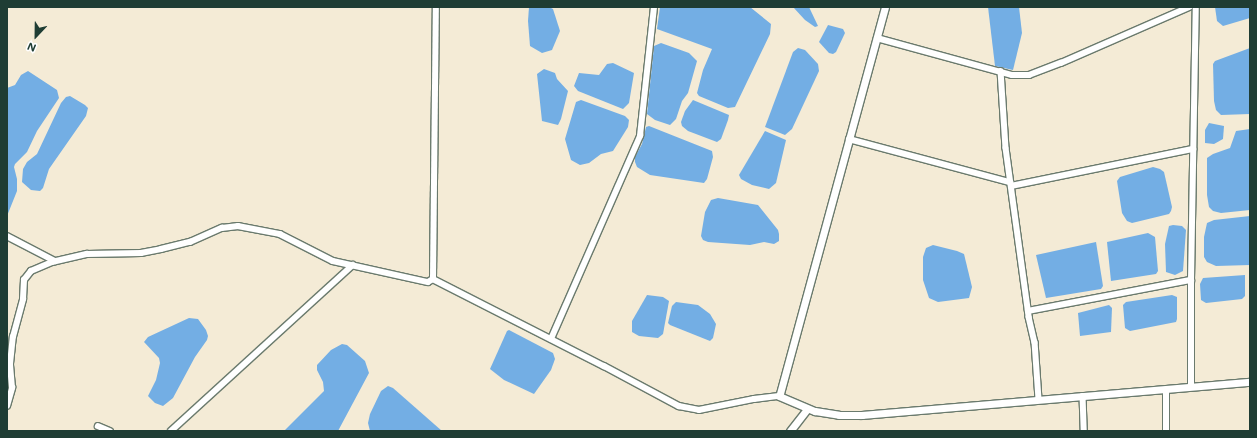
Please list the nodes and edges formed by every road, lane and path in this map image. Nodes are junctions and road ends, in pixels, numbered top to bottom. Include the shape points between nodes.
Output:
1 (436, 7) edge
2 (654, 7) edge
3 (885, 7) edge
4 (1189, 7) edge
5 (1196, 7) edge
6 (877, 38) junction
7 (1001, 72) junction
8 (849, 138) junction
9 (1193, 149) junction
10 (1011, 184) junction
11 (7, 236) edge
12 (55, 261) junction
13 (353, 265) junction
14 (433, 279) junction
15 (1191, 280) junction
16 (1028, 311) junction
17 (551, 339) junction
18 (1250, 382) edge
19 (1191, 387) junction
20 (1166, 390) junction
21 (779, 396) junction
22 (1083, 396) junction
23 (1039, 400) junction
24 (7, 406) edge
25 (807, 409) junction
26 (98, 426) dead end
27 (110, 431) edge
28 (171, 431) edge
29 (790, 431) edge
30 (1084, 431) edge
31 (1166, 431) edge

1 - 14 street
2 - 17 street via 640,136
3 - 6 street
4 - 7 street via 1038,73 1018,76
5 - 9 street
6 - 7 street
6 - 8 street
7 - 10 street
8 - 10 street
8 - 21 street
9 - 10 street
9 - 15 street
10 - 16 street
11 - 12 street
12 - 13 street via 87,254 161,250 190,242 222,228 238,226 280,234 332,261
12 - 24 street via 31,271 24,280 23,299 13,337 10,366 12,388
13 - 14 street via 428,282
13 - 28 street
14 - 17 street
15 - 16 street
15 - 19 street
16 - 23 street via 1035,342
17 - 21 street via 617,372 672,404 686,408 699,410 754,398
18 - 19 street
19 - 20 street
20 - 22 street
20 - 31 street
21 - 25 street
22 - 23 street
22 - 30 street
23 - 25 street via 862,415
25 - 29 street
26 - 27 street

